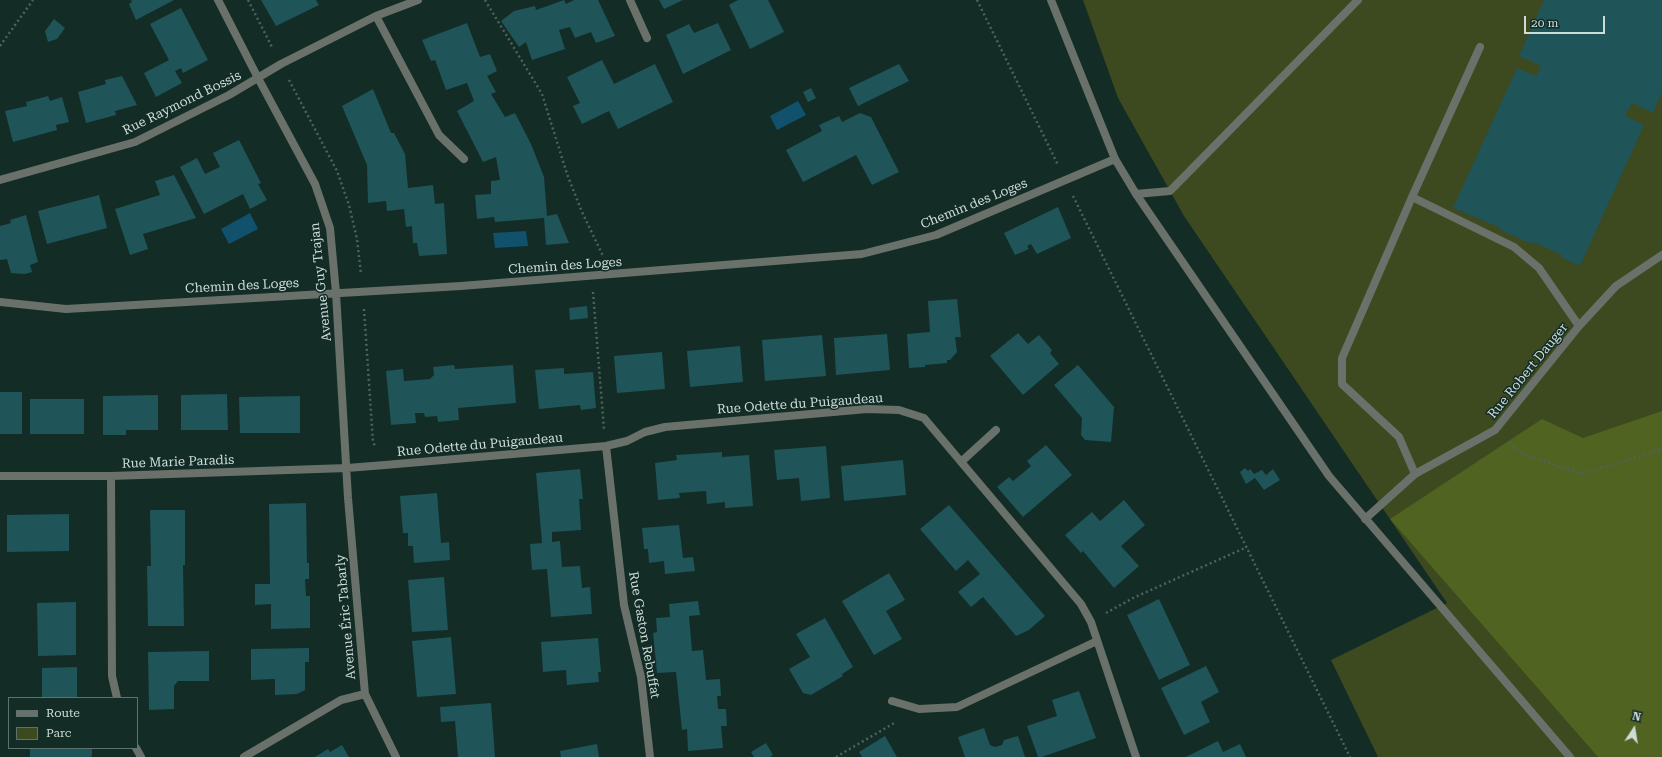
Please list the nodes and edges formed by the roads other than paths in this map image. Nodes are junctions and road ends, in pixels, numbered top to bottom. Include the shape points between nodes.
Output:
1 (218, 0) edge
2 (418, 0) edge
3 (630, 0) edge
4 (1051, 0) edge
5 (1358, 0) edge
6 (376, 16) junction
7 (647, 38) dead end
8 (1480, 47) dead end
9 (258, 78) junction
10 (464, 159) dead end
11 (1115, 159) junction
12 (0, 180) edge
13 (1136, 194) junction
14 (1412, 197) junction
15 (1662, 255) edge
16 (336, 293) junction
17 (0, 302) edge
18 (1579, 326) junction
19 (996, 430) dead end
20 (606, 446) junction
21 (961, 462) junction
22 (347, 468) junction
23 (1415, 474) junction
24 (0, 476) edge
25 (111, 476) junction
26 (1365, 519) junction
27 (1097, 641) junction
28 (365, 694) junction
29 (117, 697) edge
30 (892, 701) dead end
31 (244, 757) edge
32 (396, 757) edge
33 (650, 757) edge
34 (1136, 757) edge
35 (1570, 757) edge

1 - 9 street, Avenue Guy Trajan
2 - 6 street, Rue Raymond Bossis
3 - 7 street
4 - 11 street
5 - 13 street via 1170,191
6 - 9 street, Rue Raymond Bossis
6 - 10 street via 439,135
8 - 14 street
9 - 12 street, Rue Raymond Bossis via 134,142
9 - 16 street, Avenue Guy Trajan via 315,184 330,228
11 - 13 street
11 - 16 street, Chemin des Loges via 936,235 862,254 461,286
13 - 26 street via 1329,476
14 - 18 street via 1514,247 1539,268
14 - 23 street via 1342,358 1342,384 1399,437
15 - 18 street, Rue Robert Dauger via 1616,286
16 - 17 street, Chemin des Loges via 66,309
16 - 22 street, Avenue Guy Trajan
18 - 23 street, Rue Robert Dauger via 1495,430
19 - 21 street
20 - 21 street, Rue Odette du Puigaudeau via 665,427 867,409 899,410 924,418
20 - 22 street, Rue Odette du Puigaudeau
20 - 33 street, Rue Gaston Rebuffat via 624,605 641,678
21 - 27 street, Rue Odette du Puigaudeau via 1081,604 1091,622
22 - 25 street, Rue Marie Paradis
22 - 28 street, Avenue Éric Tabarly
23 - 26 street, Rue Robert Dauger
24 - 25 street
25 - 29 street, Rue Marie Paradis via 112,676
26 - 35 street
27 - 30 street via 957,708 918,708
27 - 34 street, Rue Odette du Puigaudeau
28 - 31 street via 341,700
28 - 32 street, Avenue Éric Tabarly

